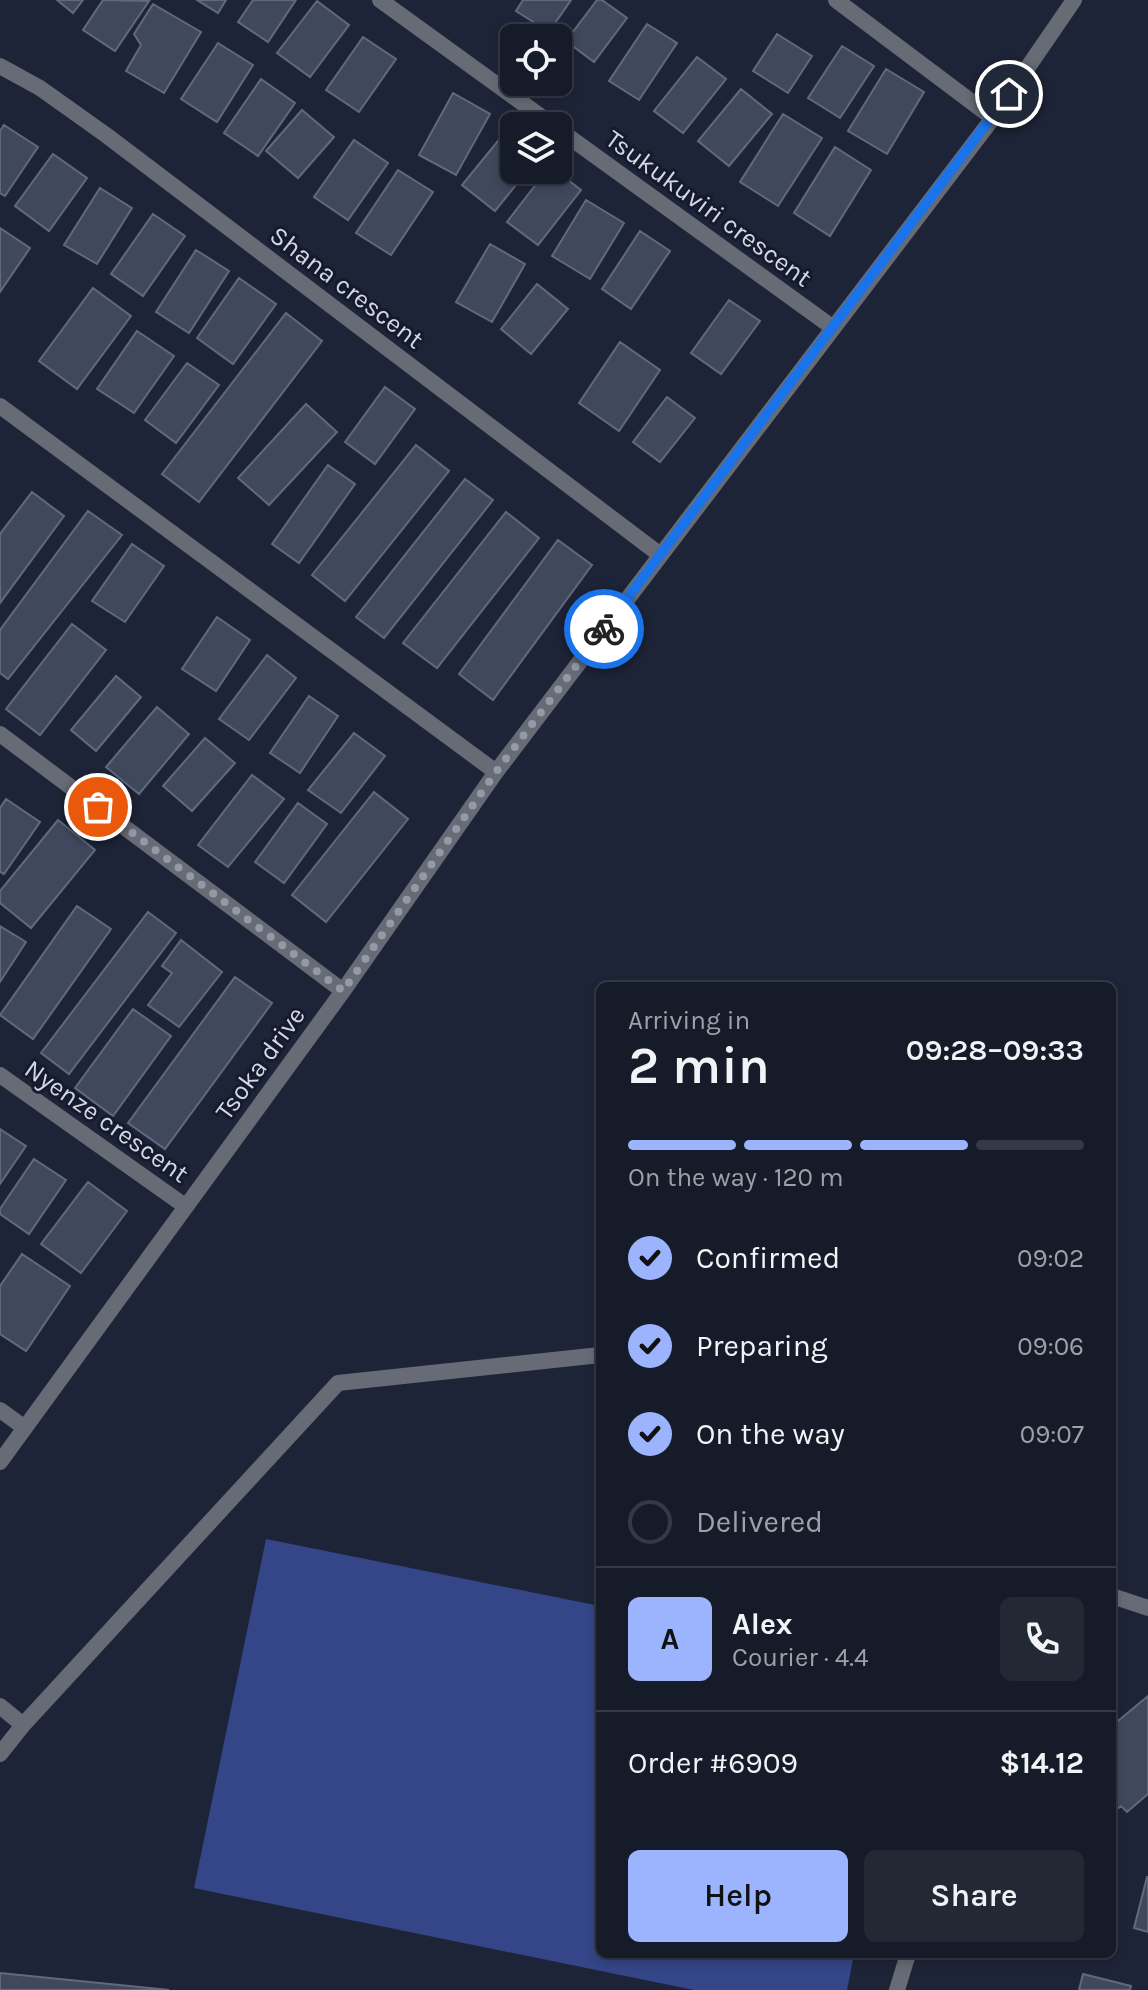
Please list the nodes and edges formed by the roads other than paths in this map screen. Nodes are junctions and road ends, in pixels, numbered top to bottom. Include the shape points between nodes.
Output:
1 (380, 0) edge
2 (836, 0) edge
3 (1074, 0) edge
4 (0, 66) edge
5 (535, 112) edge
6 (993, 118) junction
7 (572, 139) edge
8 (832, 327) junction
9 (0, 406) edge
10 (659, 554) junction
11 (0, 734) edge
12 (496, 772) junction
13 (343, 991) junction
14 (0, 1075) edge
15 (185, 1206) junction
16 (596, 1355) edge
17 (0, 1410) edge
18 (25, 1428) junction
19 (0, 1462) edge
20 (1116, 1597) edge
21 (1148, 1608) edge
22 (0, 1706) edge
23 (23, 1725) junction
24 (0, 1754) edge
25 (907, 1958) edge
26 (897, 1990) edge

1 - 5 street, Tsukukuviri crescent
2 - 6 street
3 - 6 street, Tsoka drive
4 - 10 street, Shana crescent via 106,135
6 - 8 street, Tsoka drive
7 - 8 street, Tsukukuviri crescent
8 - 10 street, Tsoka drive
9 - 12 street
10 - 12 street, Tsoka drive
11 - 13 street
12 - 13 street, Tsoka drive
13 - 15 street, Tsoka drive
14 - 15 street, Nyenze crescent
15 - 18 street, Tsoka drive
16 - 23 street via 338,1383
17 - 18 street
18 - 19 street, Tsoka drive
20 - 21 street
22 - 23 street
23 - 24 street
25 - 26 street

